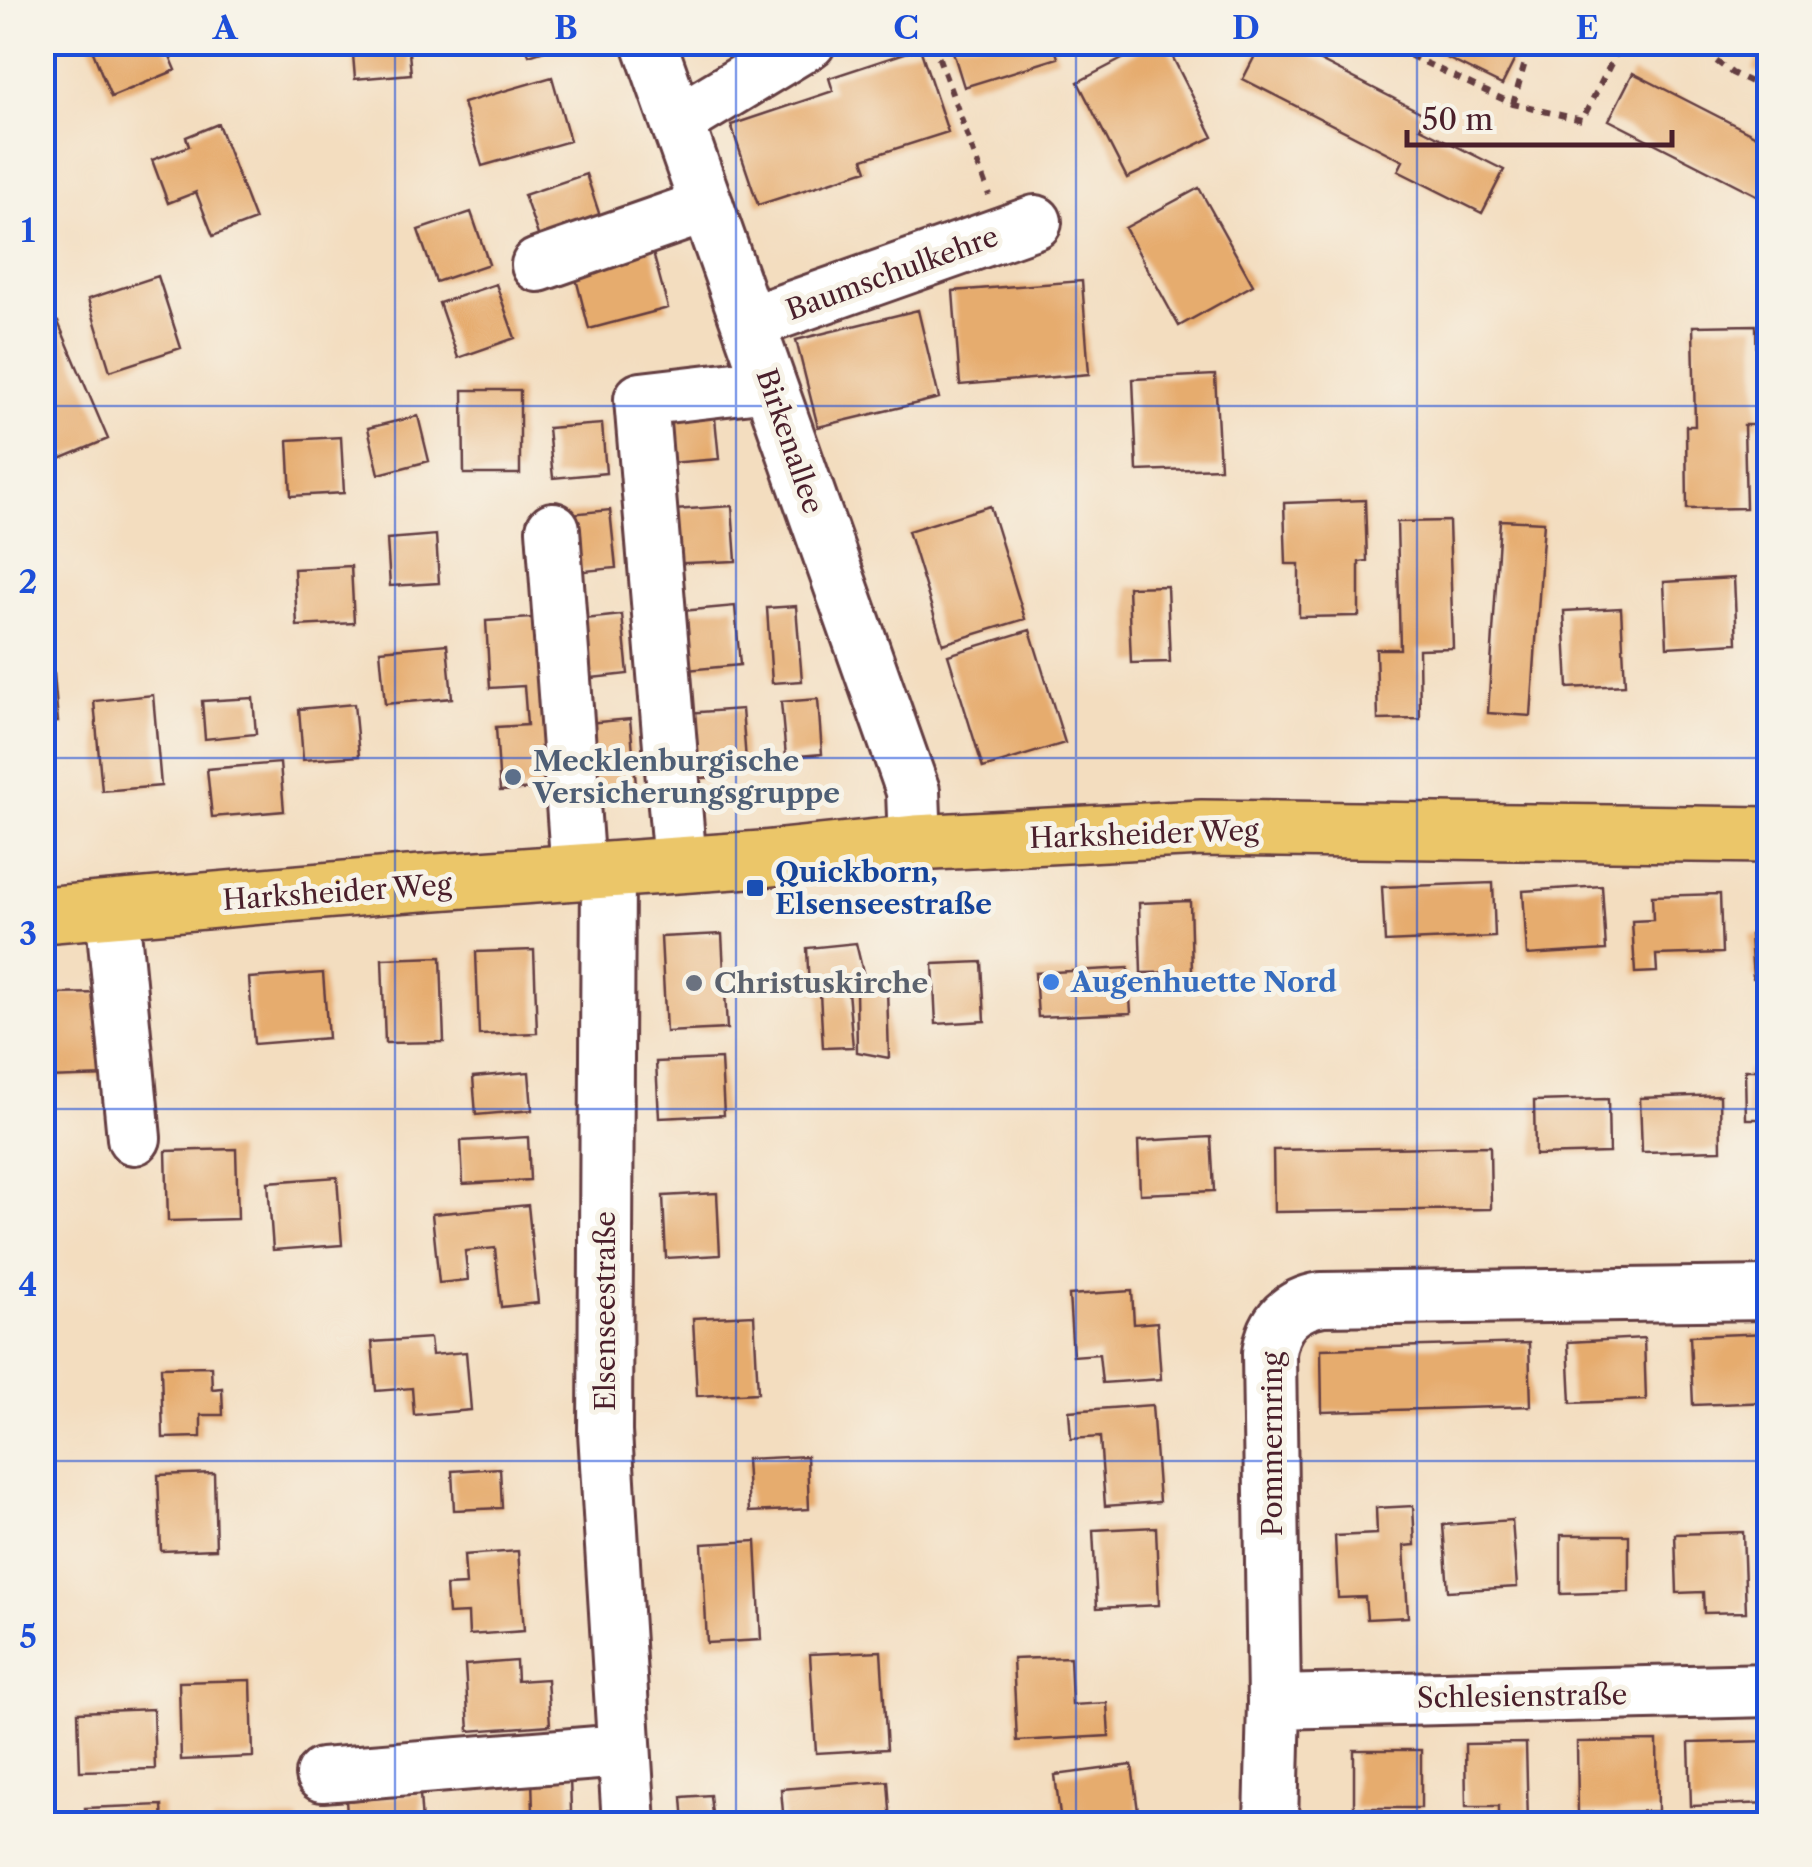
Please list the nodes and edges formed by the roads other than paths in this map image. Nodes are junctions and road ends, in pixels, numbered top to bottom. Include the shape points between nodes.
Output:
1 (650, 42) edge
2 (809, 42) edge
3 (678, 122) junction
4 (707, 206) junction
5 (1019, 228) road end
6 (538, 265) dead end
7 (749, 322) junction
8 (770, 384) junction
9 (553, 529) dead end
10 (1770, 835) edge
11 (915, 844) junction
12 (680, 864) junction
13 (593, 872) junction
14 (112, 910) junction
15 (42, 916) edge
16 (134, 1138) dead end
17 (1770, 1293) edge
18 (1770, 1690) edge
19 (1274, 1702) junction
20 (622, 1751) junction
21 (322, 1775) dead end
22 (629, 1824) edge
23 (1271, 1824) edge

1 - 3 street, Birkenallee
2 - 3 street
3 - 4 street, Birkenallee
4 - 6 street
4 - 7 street, Birkenallee
5 - 7 street, Baumschulkehre
7 - 8 street, Birkenallee
8 - 11 street, Birkenallee via 912,792
8 - 12 street via 642,399
9 - 13 street, Elsenseestraße
10 - 11 main road, Harksheider Weg via 1408,815
11 - 12 main road, Harksheider Weg
12 - 13 main road, Harksheider Weg
13 - 14 main road, Harksheider Weg
13 - 20 street, Elsenseestraße via 605,1432
14 - 15 main road, Harksheider Weg
14 - 16 street
17 - 19 street, Pommernring via 1322,1299 1293,1308 1276,1327 1269,1353
18 - 19 street, Schlesienstraße
19 - 23 street, Pommernring
20 - 21 street
20 - 22 street, Elsenseestraße

